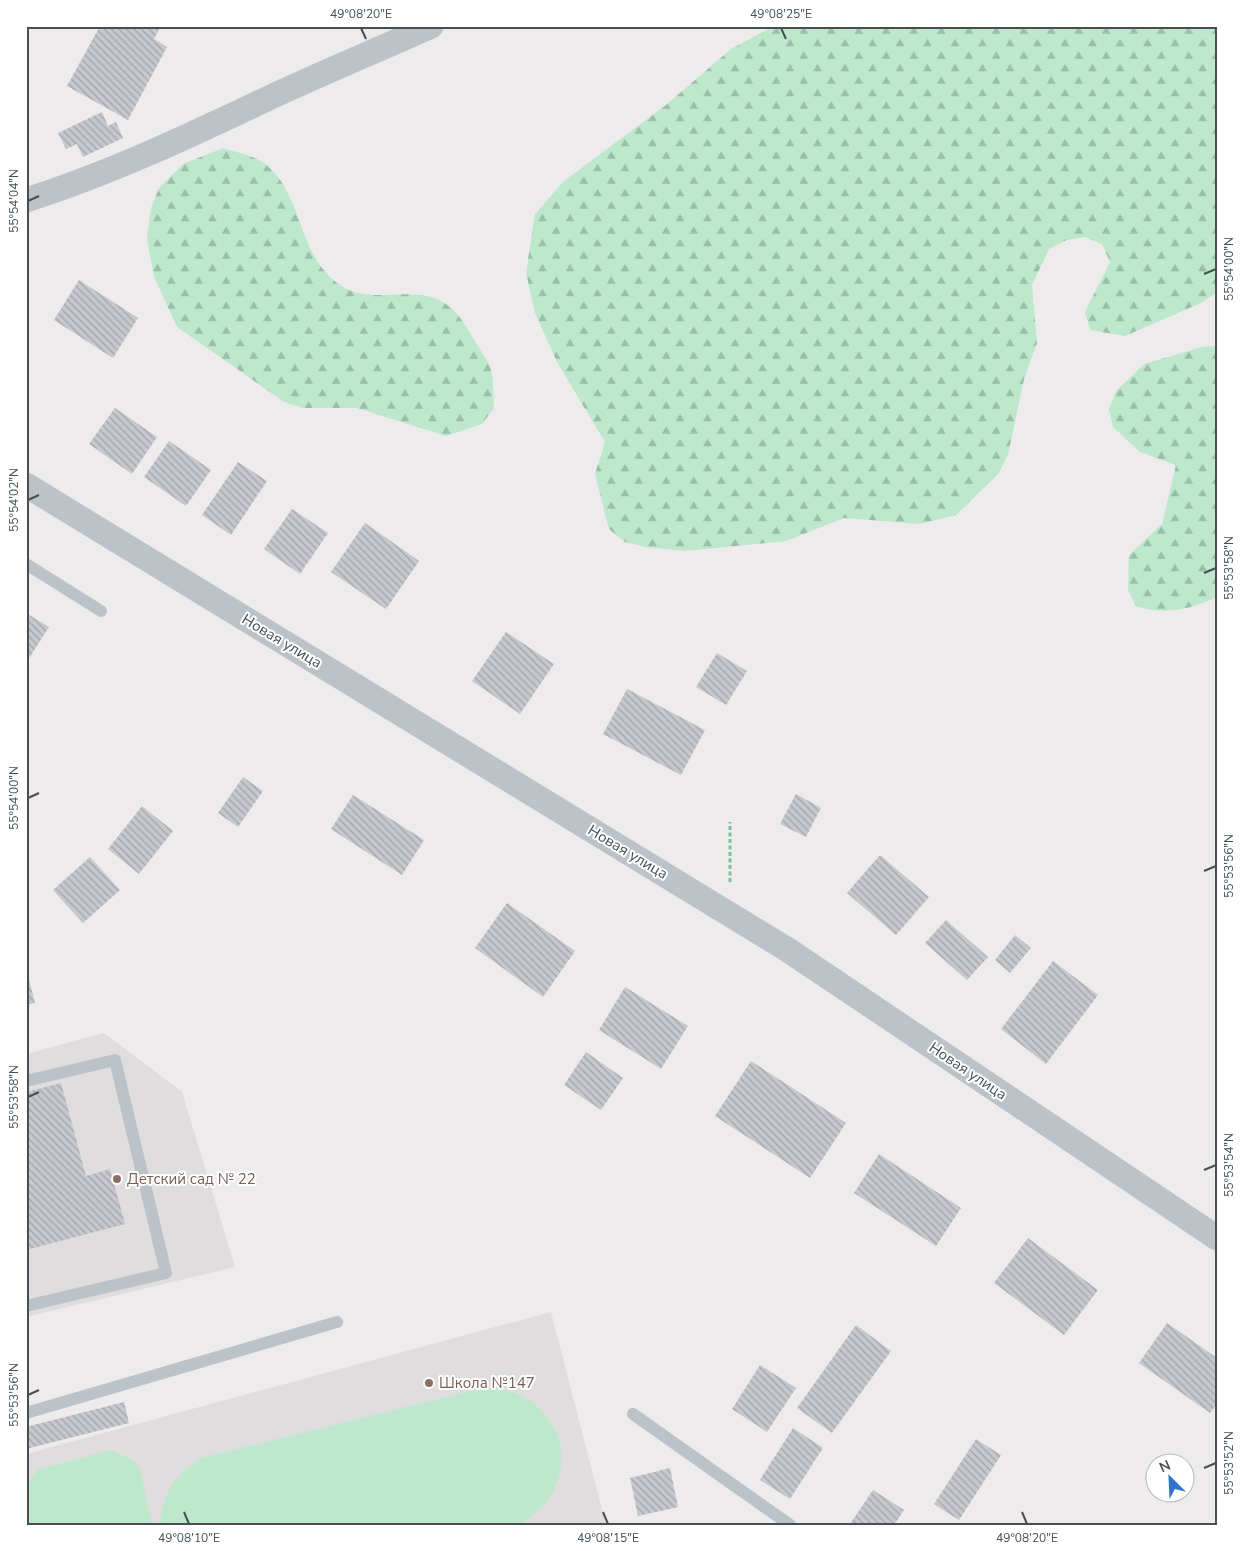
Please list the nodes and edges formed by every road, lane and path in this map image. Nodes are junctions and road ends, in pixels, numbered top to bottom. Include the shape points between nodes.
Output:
1 (431, 26) edge
2 (26, 200) edge
3 (26, 485) edge
4 (26, 564) edge
5 (101, 611) dead end
6 (730, 822) dead end
7 (727, 913) junction
8 (26, 1081) edge
9 (1217, 1238) edge
10 (26, 1306) edge
11 (337, 1322) dead end
12 (26, 1413) edge
13 (633, 1414) dead end
14 (790, 1525) edge

1 - 2 street via 175,143 67,187
3 - 7 street, Новая улица
4 - 5 lane
6 - 7 path
7 - 9 street, Новая улица via 788,950
8 - 10 lane via 115,1060 166,1273
11 - 12 lane
13 - 14 lane

